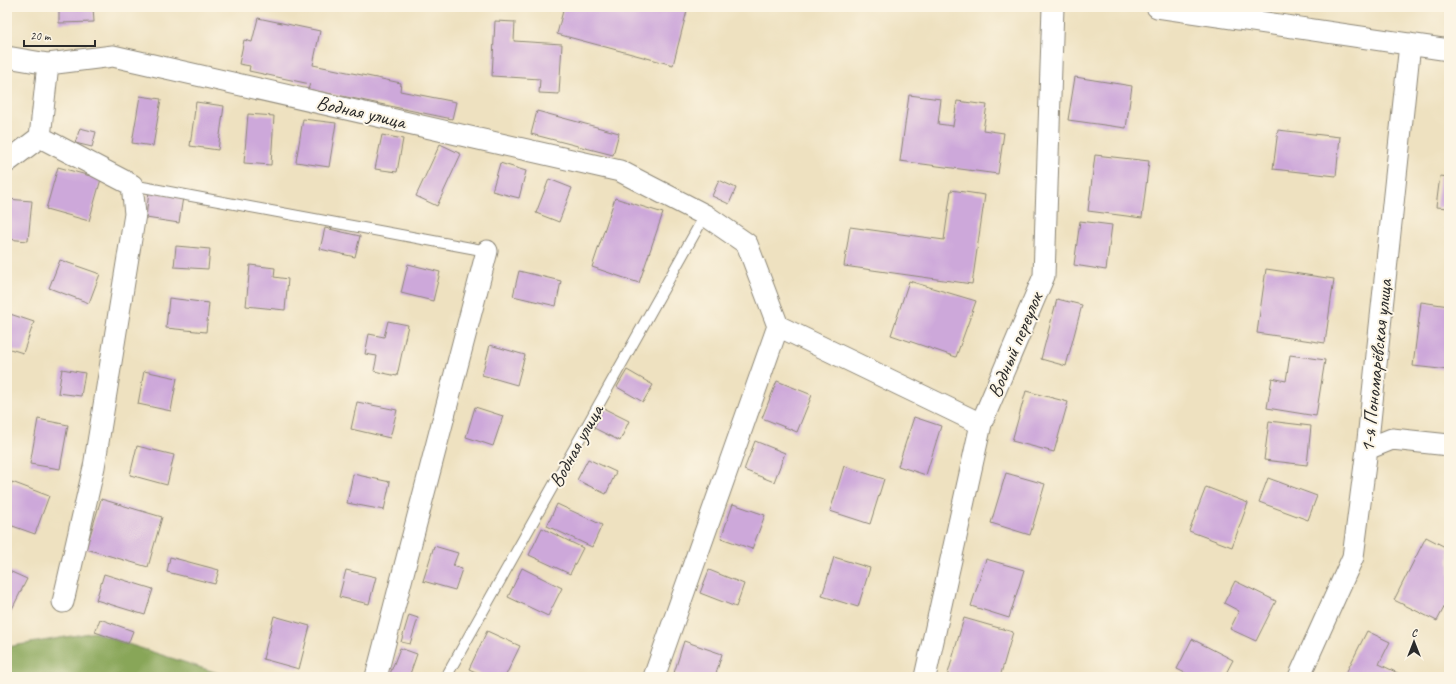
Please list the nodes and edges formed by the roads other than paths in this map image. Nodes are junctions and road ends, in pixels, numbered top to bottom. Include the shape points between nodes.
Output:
1 (1053, 7) edge
2 (1157, 7) edge
3 (1410, 44) junction
4 (1449, 50) edge
5 (7, 56) edge
6 (48, 64) junction
7 (40, 137) junction
8 (7, 162) edge
9 (132, 185) junction
10 (705, 216) junction
11 (486, 251) joint
12 (778, 326) junction
13 (981, 424) junction
14 (1449, 445) edge
15 (1367, 449) junction
16 (63, 602) dead end
17 (376, 677) edge
18 (446, 677) edge
19 (654, 677) edge
20 (924, 677) edge
21 (1299, 677) edge

1 - 13 street, Водный переулок via 1044,276
2 - 3 street
3 - 4 street
3 - 15 street, 1-я Пономарёвская улица
5 - 6 street, Водная улица
6 - 7 street
6 - 10 street, Водная улица via 113,56 620,171
7 - 8 street
7 - 9 street
9 - 11 lane
9 - 16 street via 135,214 95,459
10 - 12 street, Водная улица via 747,244
10 - 18 lane, Водная улица
11 - 17 street
12 - 13 street
12 - 19 street
13 - 20 street, Водный переулок
14 - 15 street via 1392,439
15 - 21 street, 1-я Пономарёвская улица via 1353,557

